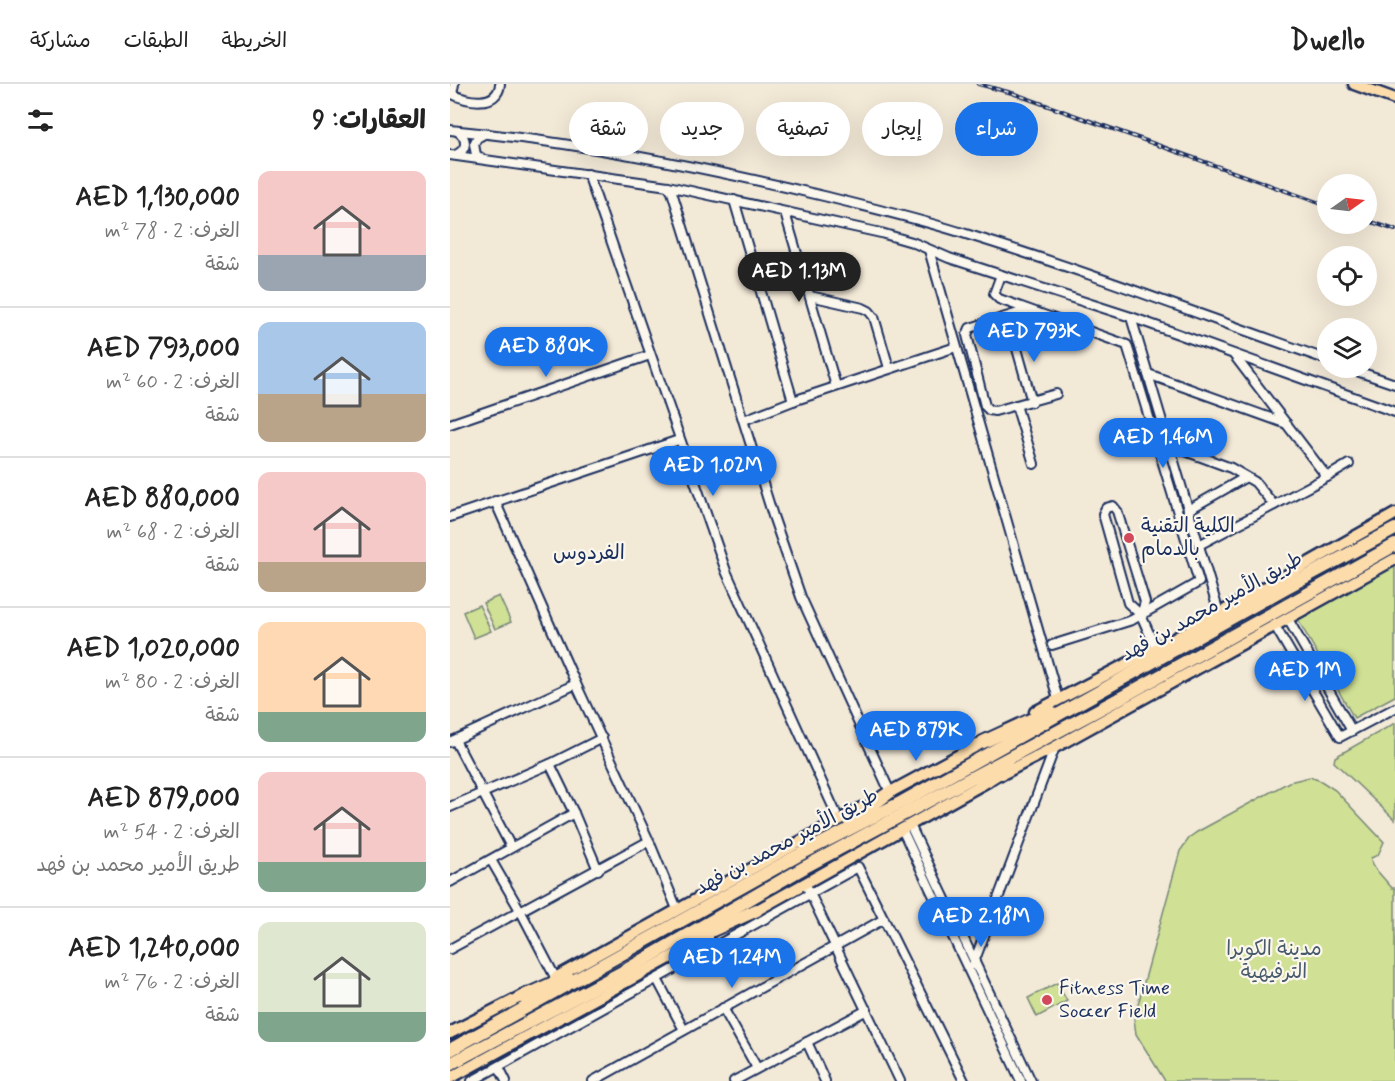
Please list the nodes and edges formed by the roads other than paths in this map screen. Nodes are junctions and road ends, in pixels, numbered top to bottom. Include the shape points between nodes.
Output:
1 (454, 84) edge
2 (500, 84) edge
3 (1354, 84) edge
4 (451, 94) edge
5 (1395, 99) edge
6 (453, 130) edge
7 (488, 134) junction
8 (452, 155) edge
9 (484, 159) junction
10 (588, 174) junction
11 (668, 186) junction
12 (734, 200) junction
13 (786, 213) junction
14 (929, 250) junction
15 (1001, 274) junction
16 (810, 296) junction
17 (1028, 310) junction
18 (1131, 317) junction
19 (1012, 331) dead end
20 (956, 347) junction
21 (1233, 353) junction
22 (650, 356) junction
23 (1317, 356) edge
24 (889, 368) junction
25 (1148, 374) junction
26 (1377, 378) edge
27 (1395, 384) edge
28 (836, 386) junction
29 (1056, 394) dead end
30 (793, 401) junction
31 (1032, 402) junction
32 (1016, 405) junction
33 (1395, 412) edge
34 (744, 420) junction
35 (450, 424) edge
36 (1289, 425) junction
37 (679, 440) junction
38 (1169, 445) junction
39 (1034, 464) dead end
40 (1349, 464) dead end
41 (1246, 477) junction
42 (1327, 477) junction
43 (495, 501) junction
44 (1274, 505) junction
45 (1188, 510) junction
46 (1395, 514) edge
47 (450, 517) edge
48 (1395, 529) edge
49 (1395, 544) edge
50 (1199, 545) junction
51 (1395, 559) edge
52 (1219, 614) junction
53 (1141, 615) junction
54 (1288, 618) junction
55 (1275, 626) junction
56 (1052, 645) dead end
57 (1156, 649) junction
58 (1146, 666) junction
59 (576, 684) junction
60 (1124, 696) junction
61 (1058, 699) junction
62 (1395, 708) edge
63 (1352, 731) junction
64 (602, 738) junction
65 (452, 741) edge
66 (983, 742) junction
67 (1055, 747) junction
68 (550, 764) junction
69 (981, 784) junction
70 (890, 792) junction
71 (483, 794) junction
72 (450, 807) edge
73 (574, 813) junction
74 (839, 820) junction
75 (906, 827) junction
76 (649, 841) junction
77 (512, 848) junction
78 (797, 856) junction
79 (491, 860) junction
80 (598, 870) junction
81 (450, 882) edge
82 (807, 888) junction
83 (677, 909) junction
84 (757, 910) junction
85 (521, 912) junction
86 (884, 919) junction
87 (676, 924) junction
88 (835, 948) junction
89 (450, 949) edge
90 (974, 963) junction
91 (628, 969) junction
92 (969, 971) junction
93 (555, 977) junction
94 (657, 979) junction
95 (522, 997) junction
96 (723, 1008) junction
97 (867, 1010) junction
98 (684, 1030) junction
99 (450, 1033) edge
100 (807, 1042) junction
101 (450, 1050) edge
102 (450, 1064) edge
103 (499, 1067) junction
104 (757, 1068) junction
105 (450, 1078) edge
106 (738, 1080) edge
107 (472, 1081) edge
108 (506, 1081) edge
109 (593, 1081) edge
110 (825, 1081) edge
111 (900, 1081) edge
112 (964, 1081) edge
113 (1021, 1081) edge
114 (1030, 1081) edge

1 - 4 street
2 - 4 street via 493,96 476,102
3 - 5 main road
6 - 7 street
6 - 8 street via 464,137 466,144 463,151
7 - 9 street via 479,135 474,144 476,155
7 - 23 street via 737,175 936,225 1083,272
8 - 9 street
9 - 10 street
10 - 11 street
10 - 22 street
11 - 12 street
11 - 34 street
12 - 13 street
12 - 30 street
13 - 14 street via 881,233
13 - 16 street
14 - 15 street
14 - 20 street
15 - 17 street via 994,294
15 - 18 street
16 - 24 street via 869,311
16 - 28 street
17 - 32 street via 970,328 967,335 985,406 995,411
17 - 53 street via 1127,345 1199,582
18 - 21 street
18 - 25 street
19 - 31 street
20 - 24 street
20 - 61 street
21 - 33 street
21 - 36 street
22 - 35 street
22 - 37 street
24 - 28 street
25 - 36 street
25 - 38 street
26 - 27 street
28 - 30 street
29 - 31 street
30 - 34 street
31 - 32 street
32 - 39 street
34 - 70 street via 801,597
36 - 42 street
37 - 43 street
37 - 74 street via 726,571
38 - 41 street
38 - 45 street
40 - 42 street
41 - 44 street
41 - 45 street
42 - 44 street
43 - 47 street
43 - 59 street
44 - 50 street
45 - 50 street
46 - 52 main road
48 - 58 highway, طريق الأمير محمد بن فهد
49 - 60 highway, طريق الأمير محمد بن فهد
50 - 52 street
51 - 54 main road
52 - 57 main road
53 - 53 street via 1145,602 1118,511 1113,506 1106,508 1103,514 1128,603
53 - 56 street
53 - 57 street
54 - 55 main road
54 - 63 street
55 - 63 street via 1340,737
55 - 67 main road
57 - 61 main road
58 - 66 highway
58 - 78 highway, طريق الأمير محمد بن فهد
59 - 64 street
59 - 65 street
60 - 69 highway
60 - 91 highway, طريق الأمير محمد بن فهد via 805,867
61 - 66 main road
62 - 63 street
64 - 68 street
64 - 76 street
65 - 71 street
66 - 70 main road
67 - 69 main road
67 - 90 street
68 - 71 street
68 - 73 street
69 - 75 main road
70 - 74 main road
70 - 78 highway
71 - 72 street
71 - 77 street
73 - 77 street
73 - 80 street
74 - 83 main road
75 - 82 main road
75 - 90 street
75 - 92 street
76 - 80 street
76 - 83 street
77 - 79 street
78 - 87 highway, طريق الأمير محمد بن فهد
79 - 81 street
79 - 85 street
80 - 85 street
82 - 84 main road
82 - 86 street via 858,867
82 - 88 street
82 - 94 street
83 - 93 main road
84 - 91 highway
84 - 105 main road
85 - 89 street
85 - 93 street
86 - 88 street
86 - 112 street
87 - 95 highway
87 - 101 highway, طريق الأمير محمد بن فهد
88 - 96 street
88 - 97 street
90 - 92 street
90 - 114 street
91 - 102 highway, طريق الأمير محمد بن فهد
92 - 113 street
93 - 95 main road
94 - 98 street
94 - 103 street
95 - 99 main road
96 - 98 street
96 - 104 street
97 - 100 street
97 - 111 street
98 - 109 street
100 - 104 street
100 - 110 street
103 - 107 street
103 - 108 street
104 - 106 street

